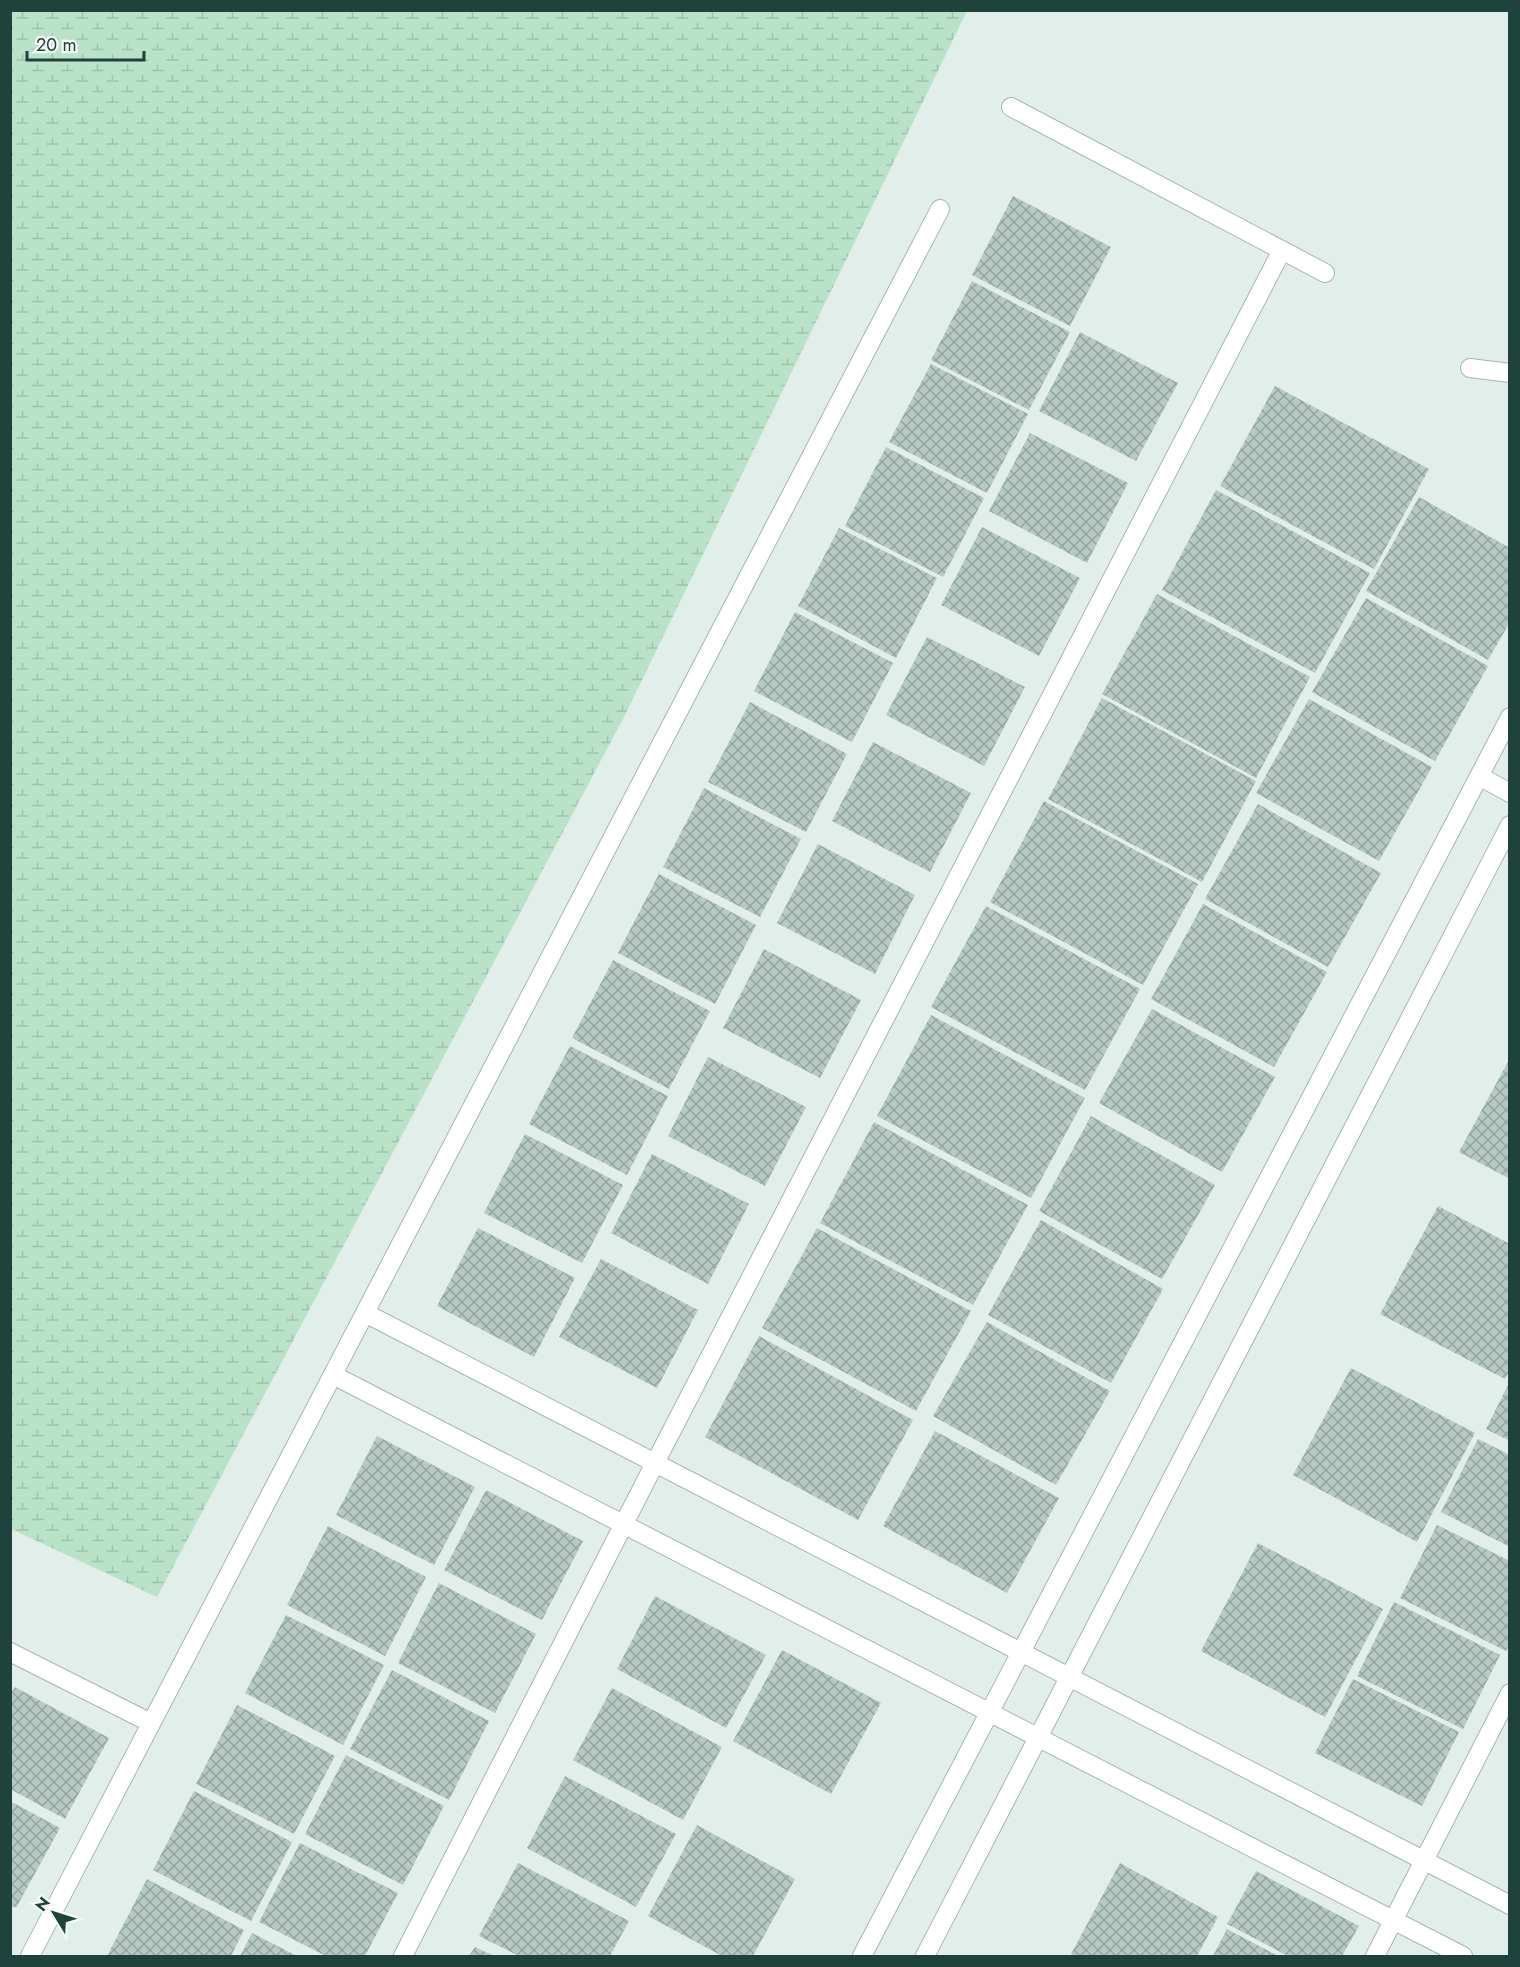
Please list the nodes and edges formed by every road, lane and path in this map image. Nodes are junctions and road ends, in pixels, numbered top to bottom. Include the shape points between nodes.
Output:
1 (1011, 107) dead end
2 (940, 209) dead end
3 (1282, 250) junction
4 (1325, 273) dead end
5 (1470, 368) dead end
6 (1509, 374) edge
7 (1509, 717) edge
8 (1479, 776) junction
9 (1509, 793) edge
10 (1509, 825) edge
11 (365, 1313) junction
12 (333, 1375) junction
13 (655, 1463) junction
14 (623, 1525) junction
15 (10, 1652) edge
16 (1020, 1652) junction
17 (1069, 1677) junction
18 (1509, 1693) edge
19 (989, 1713) junction
20 (151, 1723) junction
21 (1038, 1738) junction
22 (1424, 1861) junction
23 (1509, 1905) edge
24 (1393, 1921) junction
25 (30, 1956) edge
26 (404, 1956) edge
27 (862, 1956) edge
28 (925, 1956) edge
29 (1375, 1956) edge
30 (1462, 1956) edge

1 - 3 street
2 - 11 street
3 - 4 street
3 - 13 street
5 - 6 street
7 - 8 street
8 - 9 street
8 - 16 street
10 - 17 street
11 - 12 street
11 - 13 street
12 - 14 street
12 - 20 street
13 - 14 street
13 - 16 street
14 - 19 street
14 - 26 street
15 - 20 street
16 - 17 street
16 - 19 street
17 - 21 street
17 - 22 street
18 - 22 street
19 - 21 street
19 - 27 street
20 - 25 street
21 - 24 street
21 - 28 street
22 - 23 street
22 - 24 street
24 - 29 street
24 - 30 street

